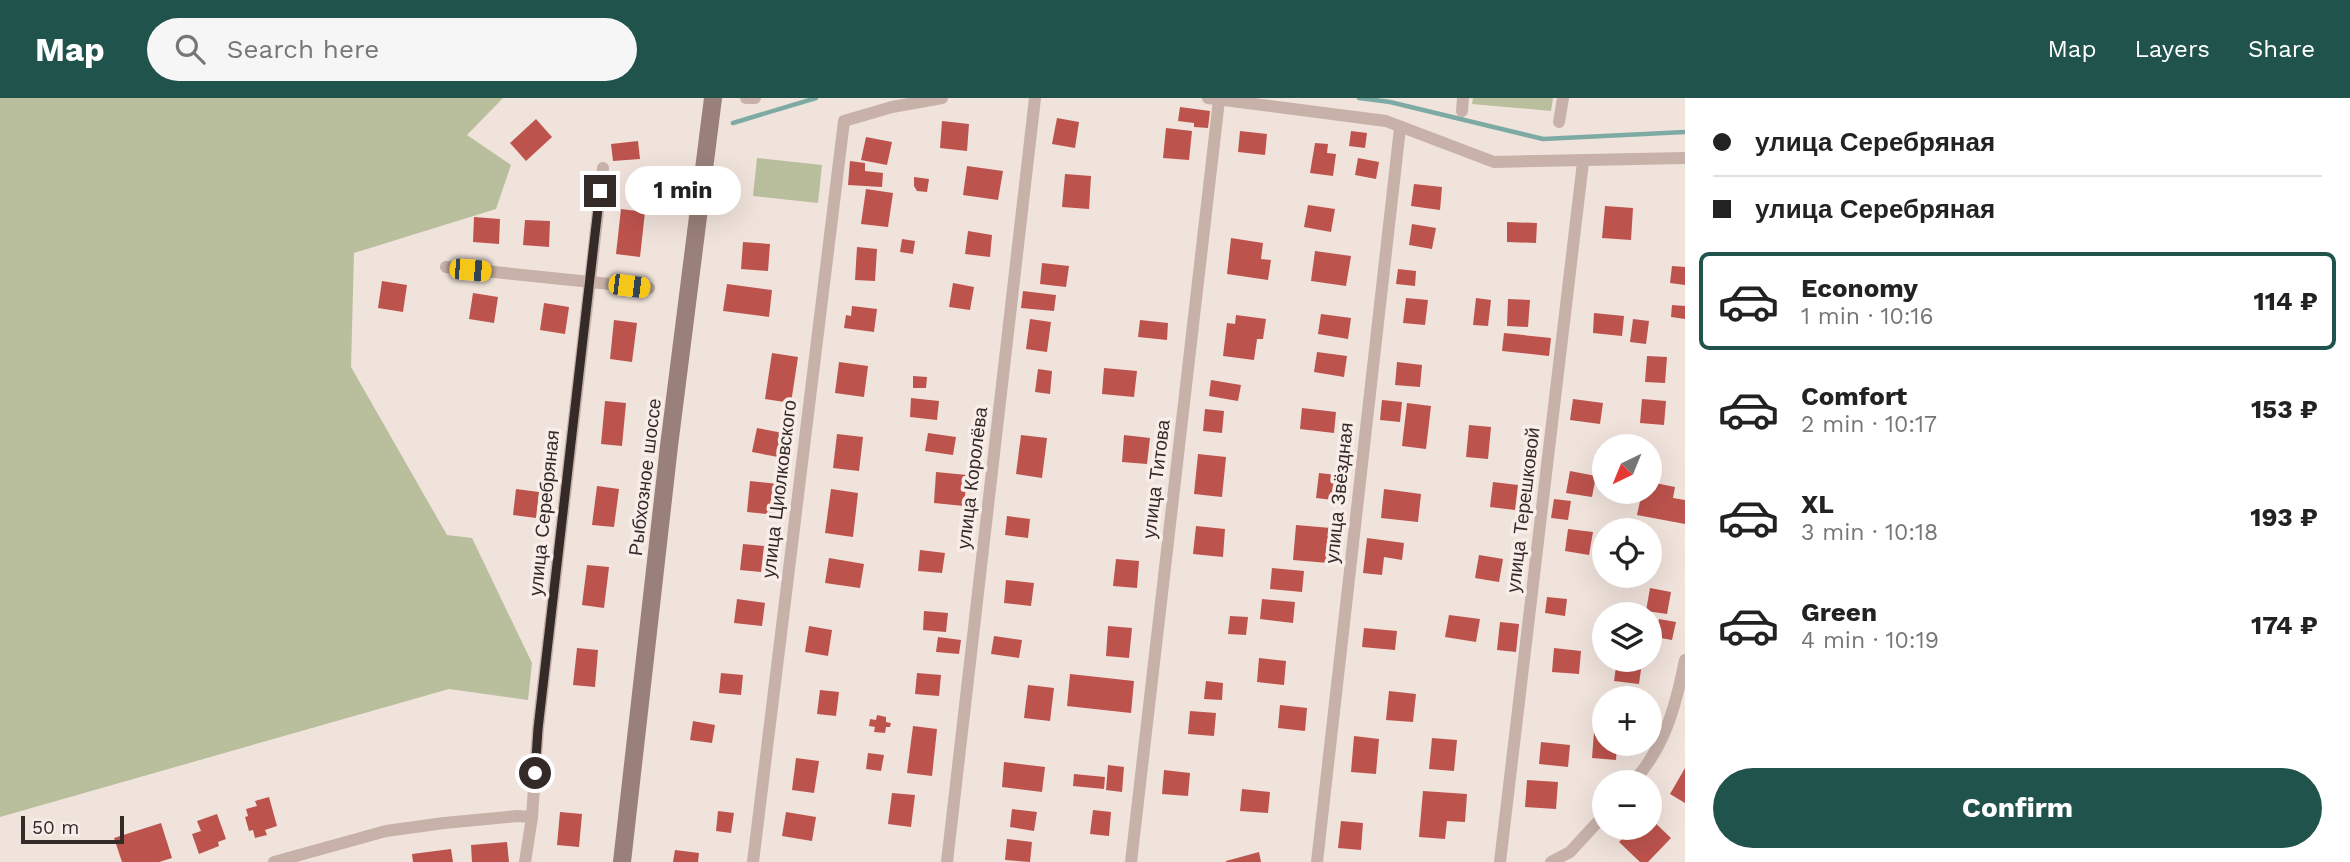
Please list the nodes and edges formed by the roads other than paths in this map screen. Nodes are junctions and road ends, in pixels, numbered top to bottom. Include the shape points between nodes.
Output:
1 (713, 98) edge
2 (746, 98) edge
3 (755, 98) edge
4 (942, 98) edge
5 (1035, 98) edge
6 (1563, 98) edge
7 (1213, 99) edge
8 (1559, 122) dead end
9 (1400, 128) junction
10 (1685, 158) edge
11 (1583, 162) junction
12 (603, 168) dead end
13 (446, 267) dead end
14 (589, 281) junction
15 (649, 288) dead end
16 (1685, 660) edge
17 (1644, 770) edge
18 (532, 817) junction
19 (1592, 828) edge
20 (274, 862) edge
21 (525, 862) edge
22 (621, 862) edge
23 (753, 862) edge
24 (947, 862) edge
25 (1131, 862) edge
26 (1317, 862) edge
27 (1500, 862) edge
28 (1551, 862) edge

1 - 22 street, Рыбхозное шоссе
2 - 3 street
4 - 23 street, улица Циолковского via 844,121
5 - 24 street, улица Королёва
6 - 8 street
7 - 9 street via 1386,121
7 - 25 street, улица Титова
9 - 11 street via 1494,162
9 - 26 street, улица Звёздная
10 - 11 street
11 - 27 street, улица Терешковой
12 - 14 street, улица Серебряная
13 - 14 street
14 - 15 street
14 - 18 street, улица Серебряная
16 - 17 street via 1675,706
18 - 20 street via 386,831
18 - 21 street, улица Серебряная
19 - 28 street via 1570,852

